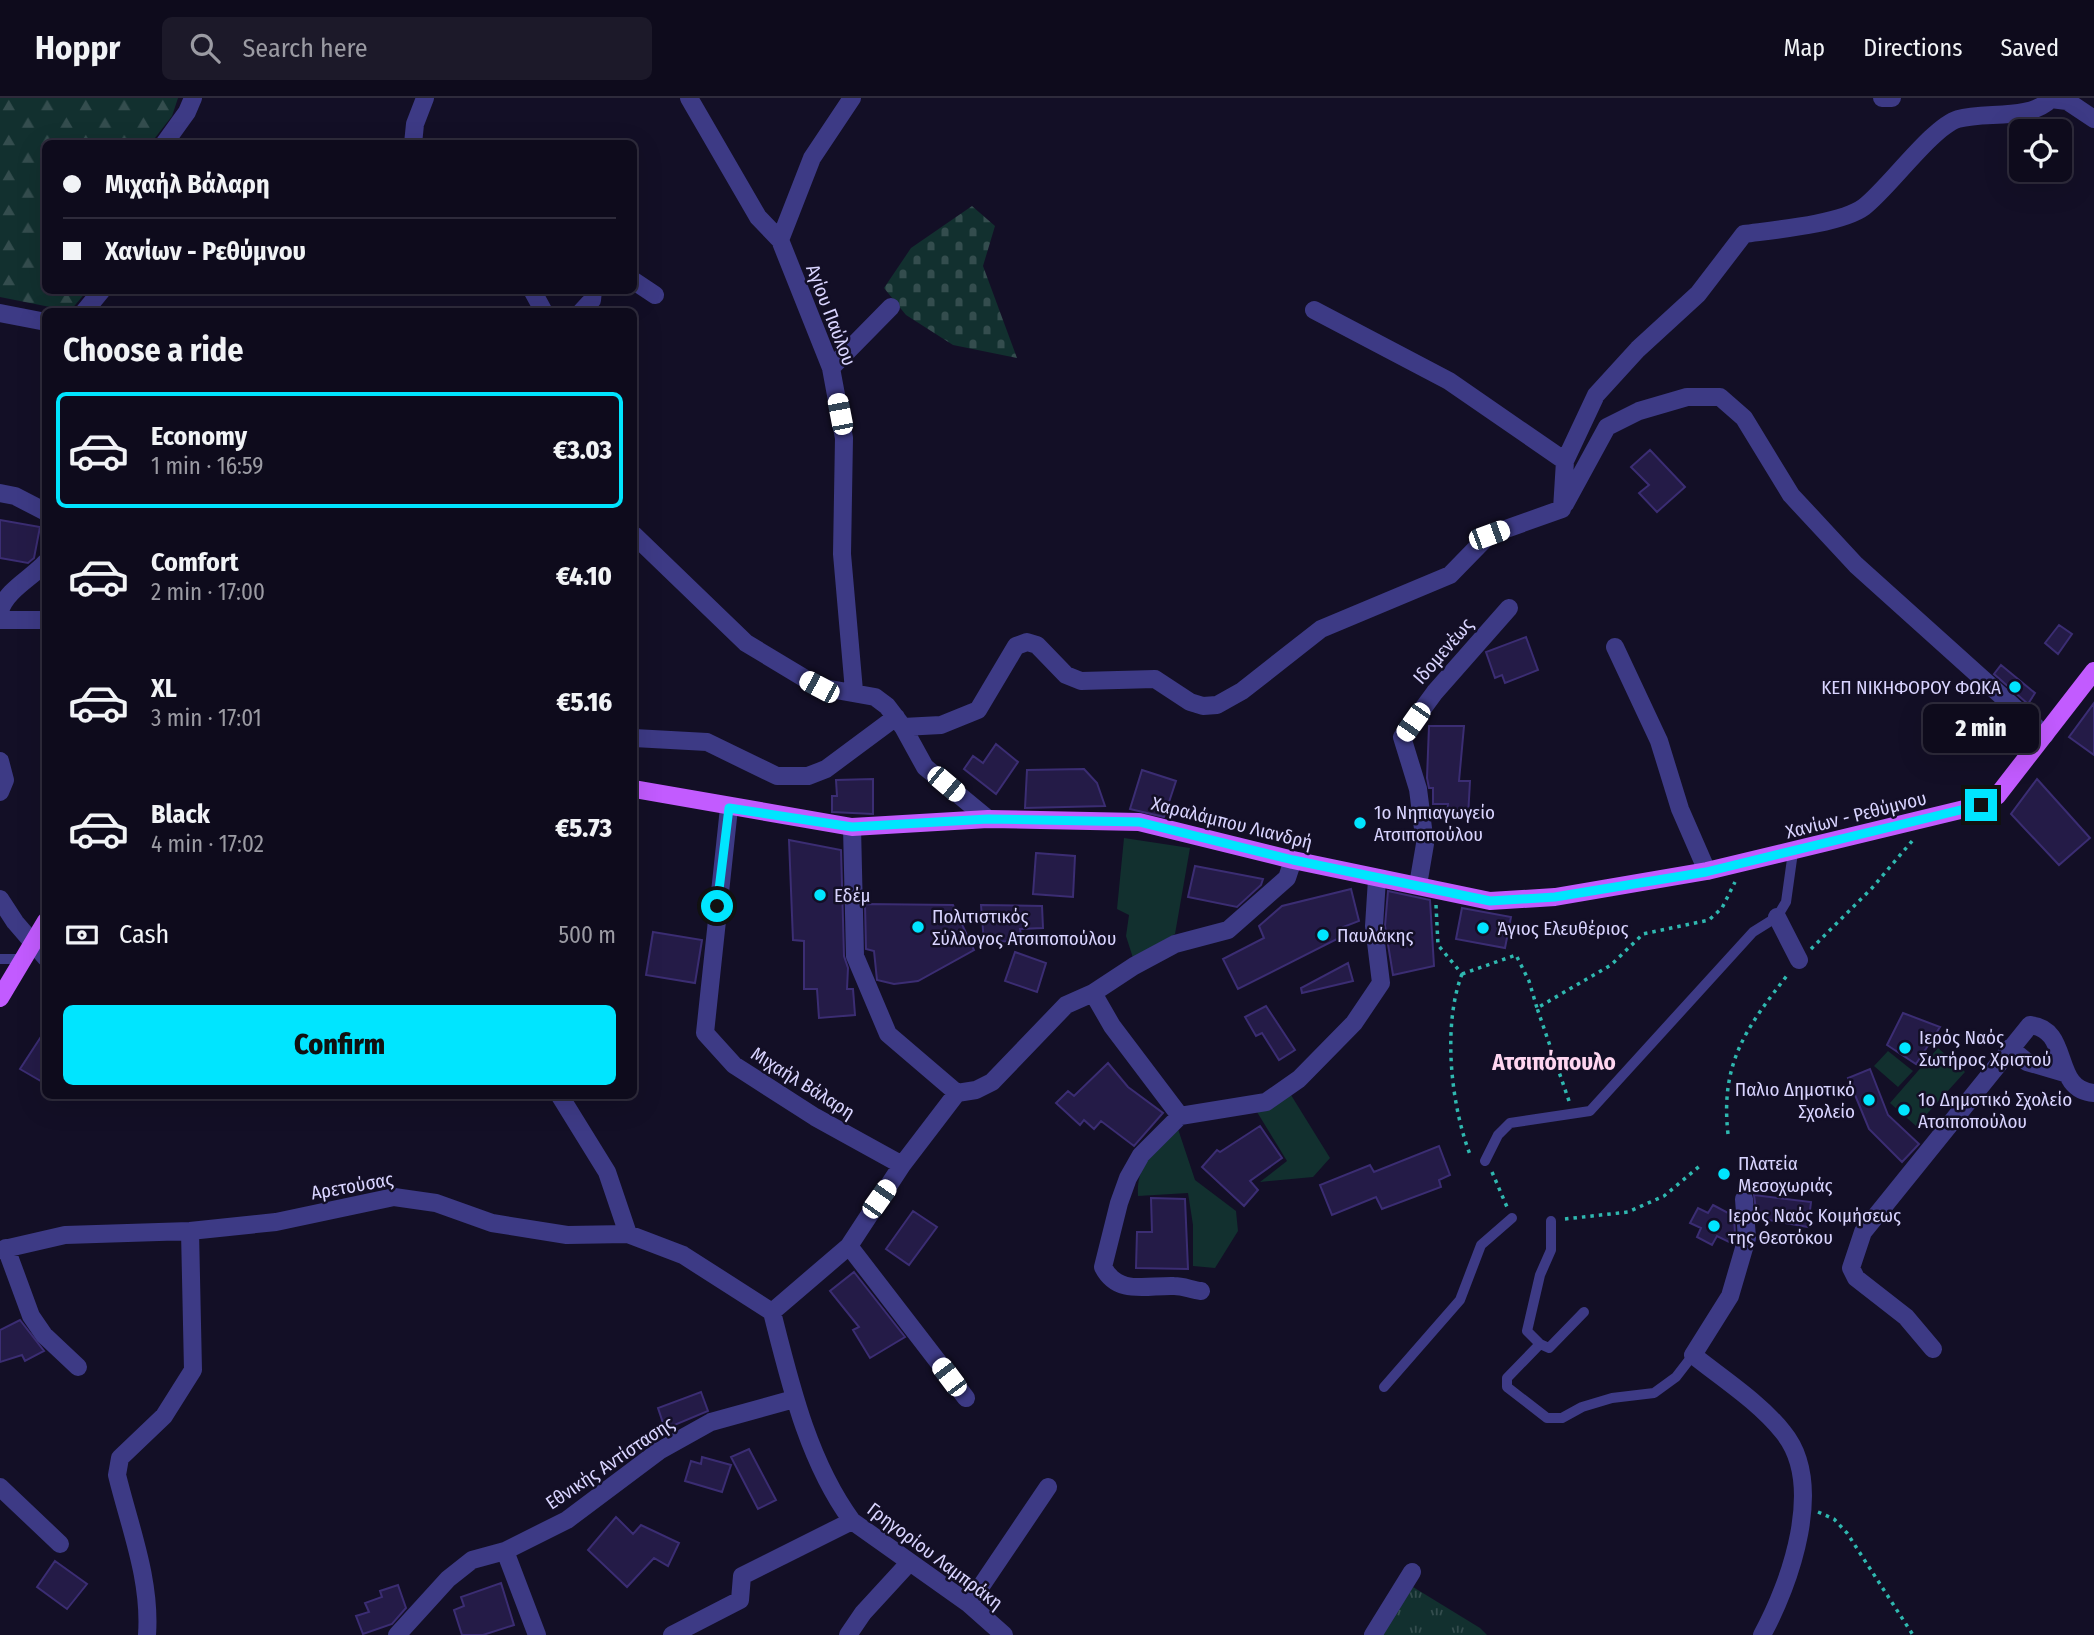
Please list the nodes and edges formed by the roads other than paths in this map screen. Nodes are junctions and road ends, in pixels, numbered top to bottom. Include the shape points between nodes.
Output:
1 (192, 98) edge
2 (425, 98) edge
3 (689, 98) edge
4 (852, 98) edge
5 (1882, 98) edge
6 (1892, 98) edge
7 (2051, 98) edge
8 (2094, 119) edge
9 (167, 140) edge
10 (413, 140) edge
11 (780, 240) junction
12 (637, 283) edge
13 (99, 294) edge
14 (655, 295) dead end
15 (891, 307) dead end
16 (87, 308) edge
17 (1314, 310) dead end
18 (0, 313) edge
19 (42, 321) edge
20 (831, 368) junction
21 (1565, 461) junction
22 (0, 493) edge
23 (1562, 509) junction
24 (42, 510) edge
25 (637, 538) edge
26 (42, 567) edge
27 (1509, 608) dead end
28 (0, 611) edge
29 (0, 620) edge
30 (42, 620) edge
31 (1615, 647) dead end
32 (2094, 671) edge
33 (854, 691) junction
34 (900, 722) junction
35 (2045, 735) junction
36 (637, 738) edge
37 (0, 761) edge
38 (637, 790) edge
39 (0, 792) edge
40 (729, 808) junction
41 (988, 819) junction
42 (852, 827) junction
43 (1793, 852) junction
44 (1774, 858) joint
45 (1293, 860) junction
46 (1706, 872) junction
47 (1377, 878) junction
48 (1418, 885) junction
49 (0, 899) edge
50 (1777, 918) junction
51 (42, 928) edge
52 (28, 952) junction
53 (42, 957) edge
54 (0, 959) edge
55 (1800, 960) dead end
56 (1093, 993) junction
57 (0, 998) edge
58 (2010, 1048) junction
59 (2065, 1073) junction
60 (957, 1093) junction
61 (2090, 1093) edge
62 (562, 1099) edge
63 (1180, 1116) junction
64 (1485, 1161) road end
65 (902, 1165) junction
66 (1744, 1199) dead end
67 (1512, 1219) dead end
68 (1551, 1221) dead end
69 (190, 1231) junction
70 (628, 1234) junction
71 (849, 1246) junction
72 (3, 1249) edge
73 (1201, 1292) dead end
74 (772, 1312) junction
75 (1584, 1312) dead end
76 (1540, 1344) junction
77 (1933, 1349) dead end
78 (1693, 1355) junction
79 (78, 1367) dead end
80 (1384, 1387) dead end
81 (966, 1398) dead end
82 (794, 1399) junction
83 (0, 1487) edge
84 (1048, 1487) dead end
85 (852, 1521) junction
86 (60, 1544) dead end
87 (505, 1551) junction
88 (908, 1564) junction
89 (1412, 1572) dead end
90 (969, 1604) junction
91 (147, 1635) edge
92 (397, 1635) edge
93 (537, 1635) edge
94 (672, 1635) edge
95 (848, 1635) edge
96 (1004, 1635) edge
97 (1373, 1635) edge
98 (1762, 1635) edge

1 - 9 street
2 - 10 street
3 - 11 street via 758,217
4 - 11 street via 812,158
5 - 6 street
7 - 8 street via 2067,101
7 - 21 street via 2046,104 2021,111 1948,124 1863,208 1798,229 1740,237 1698,294 1596,395
11 - 20 street, Αγίου Παύλου
12 - 14 street
13 - 16 street
15 - 20 street
17 - 21 street via 1449,380
18 - 19 street
20 - 33 street, Αγίου Παύλου via 844,438 842,554
21 - 23 street
22 - 24 street
23 - 34 street via 1489,535 1450,575 1321,629 1217,705 1191,702 1155,679 1081,681 1066,675 1037,645 1027,642 1016,646 978,710 941,724
23 - 35 street via 1607,428 1639,411 1687,397 1720,397 1744,418 1791,495 1856,565
25 - 33 street via 746,643 819,687
26 - 28 street via 3,600
27 - 48 street, Ιδομενέως via 1402,737 1418,789 1425,844
29 - 30 street
31 - 46 street via 1659,741
32 - 35 main road, Χανίων - Ρεθύμνου
33 - 34 street via 875,697
34 - 36 street via 808,776 777,776 707,742
34 - 41 street via 925,767
35 - 43 main road, Χανίων - Ρεθύμνου via 1997,796 1981,805
37 - 39 street via 5,780
38 - 40 main road, Χαραλάμπου Λιανδρή
40 - 42 main road, Χαραλάμπου Λιανδρή
40 - 65 street, Μιχαήλ Βάλαρη via 705,1033 734,1065
41 - 42 main road, Χαραλάμπου Λιανδρή
41 - 45 main road, Χαραλάμπου Λιανδρή via 1139,822
42 - 60 street via 855,956 888,1034
43 - 44 main road, Χανίων - Ρεθύμνου
43 - 50 lane via 1786,902
44 - 46 main road, Χαραλάμπου Λιανδρή
45 - 47 main road, Χαραλάμπου Λιανδρή
45 - 56 street via 1287,878 1228,930 1175,944
46 - 48 main road, Χαραλάμπου Λιανδρή via 1555,897 1490,901
47 - 48 main road, Χαραλάμπου Λιανδρή
47 - 63 street via 1374,926 1381,983 1354,1023 1299,1079 1266,1102
49 - 52 street
50 - 55 street
50 - 64 lane via 1753,932 1590,1111 1510,1123 1497,1135
51 - 52 main road
52 - 53 street
52 - 54 lane
52 - 57 main road
56 - 60 street via 1066,1005 992,1082
56 - 63 street via 1112,1026
58 - 59 street via 2027,1062
58 - 59 street via 2030,1025 2041,1026 2054,1037
58 - 77 street via 1863,1231 1853,1256 1851,1268 1856,1278 1906,1317
59 - 61 street
60 - 65 street
62 - 70 street via 607,1172
63 - 73 street via 1141,1154 1128,1178 1103,1268 1118,1285 1140,1289 1175,1286
65 - 71 street
66 - 78 street via 1746,1238 1730,1296
67 - 80 lane via 1481,1245 1460,1300
68 - 76 lane via 1550,1250 1527,1331
69 - 70 street, Αρετούσας via 276,1222 394,1197 436,1203 492,1223 568,1235
69 - 72 street, Αρετούσας via 65,1235
69 - 91 street via 194,1370 164,1416 120,1458 117,1475 145,1583
70 - 74 street, Αρετούσας via 683,1255
71 - 74 street
71 - 81 street
72 - 79 street via 32,1317
74 - 82 street, Γρηγορίου Λαμπράκη
75 - 76 lane via 1549,1348
76 - 78 lane via 1507,1378 1507,1387 1547,1418 1562,1418 1612,1398 1654,1393 1676,1377
78 - 98 street via 1784,1432 1798,1459 1803,1506 1796,1547 1780,1603
82 - 85 street, Γρηγορίου Λαμπράκη via 838,1503
82 - 87 street, Εθνικής Αντίστασης via 711,1422 659,1451 568,1520
83 - 86 street
84 - 90 street
85 - 88 street, Γρηγορίου Λαμπράκη
85 - 94 street via 743,1576 740,1600
87 - 92 street, Εθνικής Αντίστασης via 472,1560 448,1579
87 - 93 street
88 - 90 street, Γρηγορίου Λαμπράκη
88 - 95 street
89 - 97 street
90 - 96 street, Γρηγορίου Λαμπράκη

